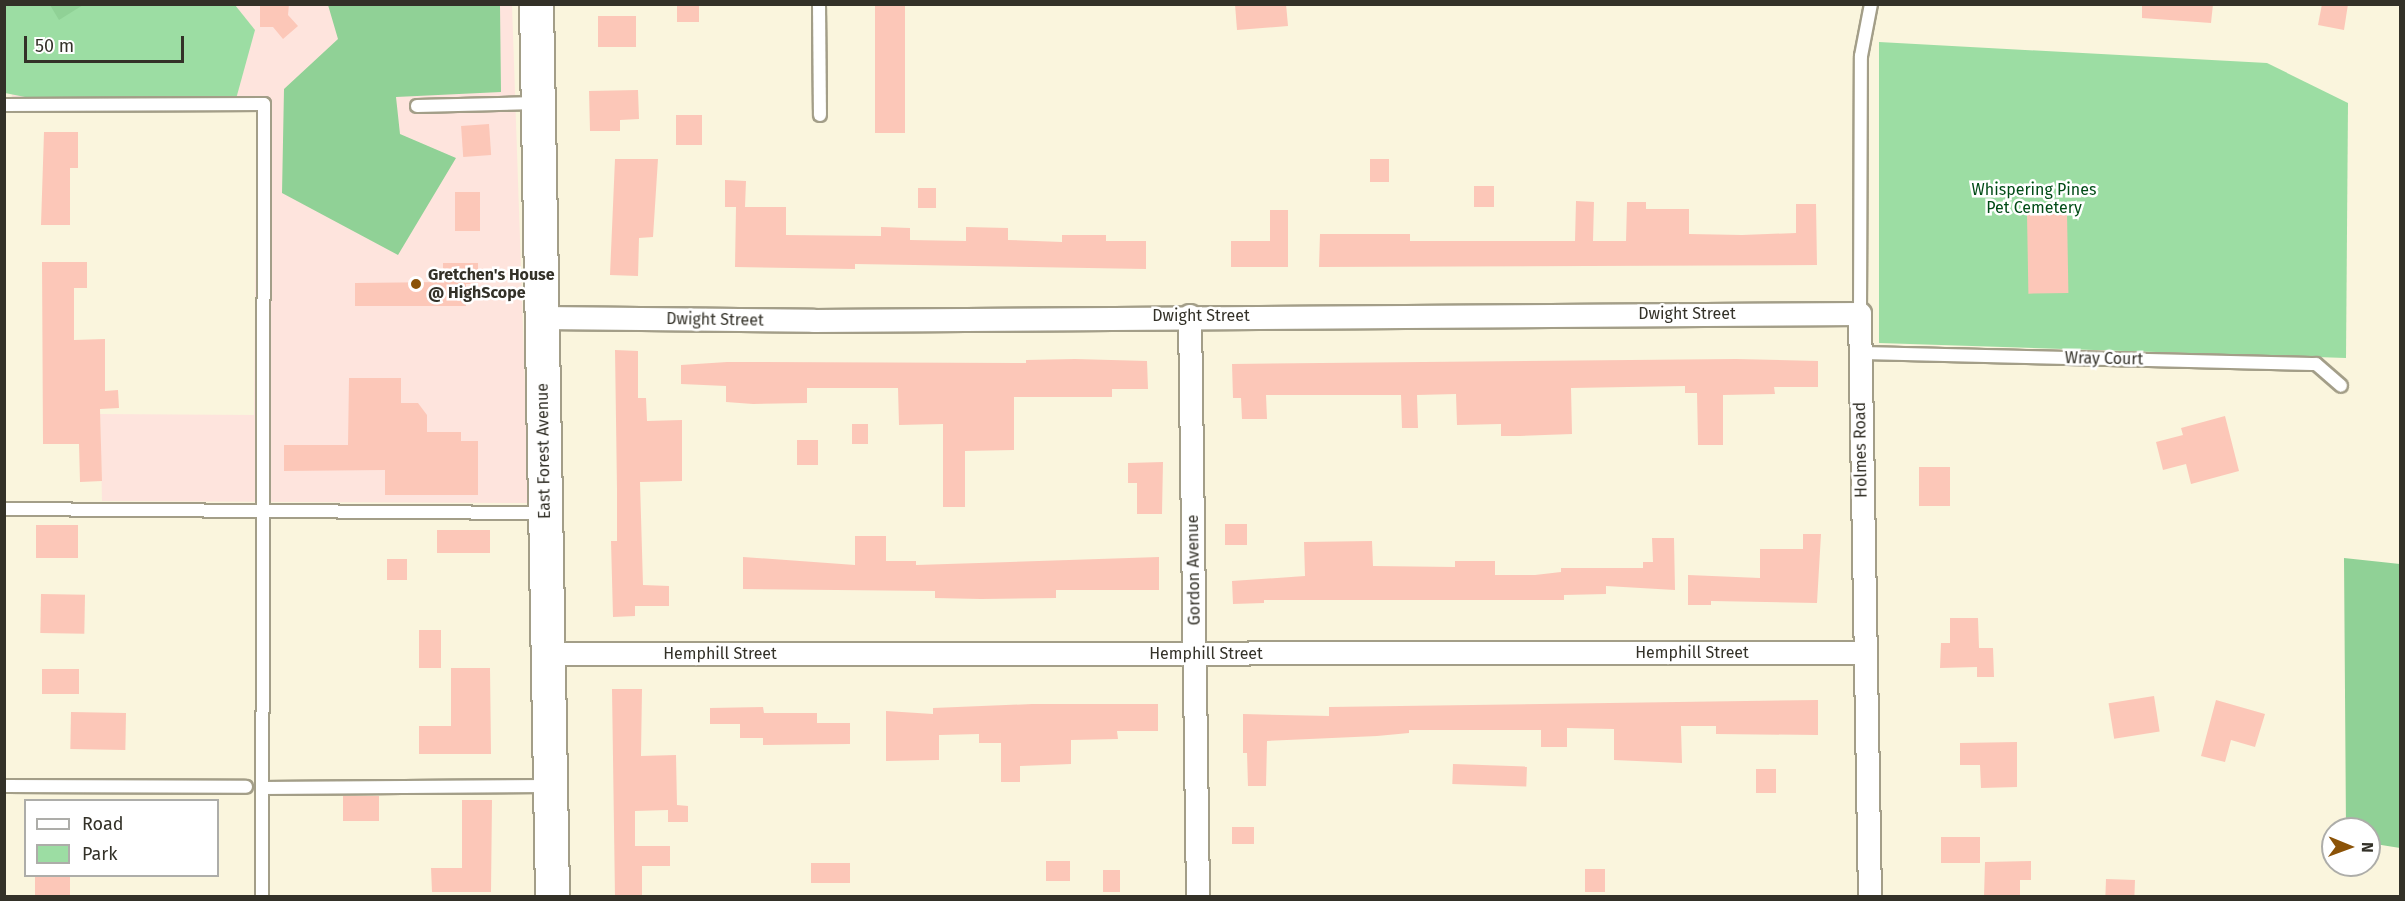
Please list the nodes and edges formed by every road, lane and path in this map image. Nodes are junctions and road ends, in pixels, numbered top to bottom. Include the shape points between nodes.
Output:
1 (536, 4) edge
2 (819, 4) edge
3 (1871, 4) edge
4 (538, 103) junction
5 (4, 105) edge
6 (417, 106) dead end
7 (820, 115) dead end
8 (1860, 314) junction
9 (1190, 316) junction
10 (542, 318) junction
11 (1859, 353) junction
12 (2341, 386) dead end
13 (4, 509) edge
14 (263, 510) junction
15 (545, 513) junction
16 (1864, 653) junction
17 (549, 654) junction
18 (1196, 655) junction
19 (4, 786) edge
20 (550, 786) junction
21 (246, 787) dead end
22 (262, 788) junction
23 (262, 897) edge
24 (552, 897) edge
25 (1198, 897) edge
26 (1870, 897) edge

1 - 4 main road, East Forest Avenue
2 - 7 lane
3 - 8 lane, Holmes Road via 1862,56
4 - 6 lane
4 - 10 main road, East Forest Avenue
5 - 14 lane via 264,104
8 - 9 street, Dwight Street
8 - 11 street, Holmes Road
9 - 10 street, Dwight Street via 814,321
9 - 18 street, Gordon Avenue
10 - 15 main road, East Forest Avenue
11 - 12 lane, Wray Court via 2316,364
11 - 16 street, Holmes Road
13 - 14 lane
14 - 15 lane
14 - 22 lane
15 - 17 main road, East Forest Avenue
16 - 18 street, Hemphill Street
16 - 26 street, Holmes Road
17 - 18 street, Hemphill Street
17 - 20 main road, East Forest Avenue
18 - 25 street, Gordon Avenue
19 - 21 lane
20 - 22 lane
20 - 24 main road, East Forest Avenue
22 - 23 lane

